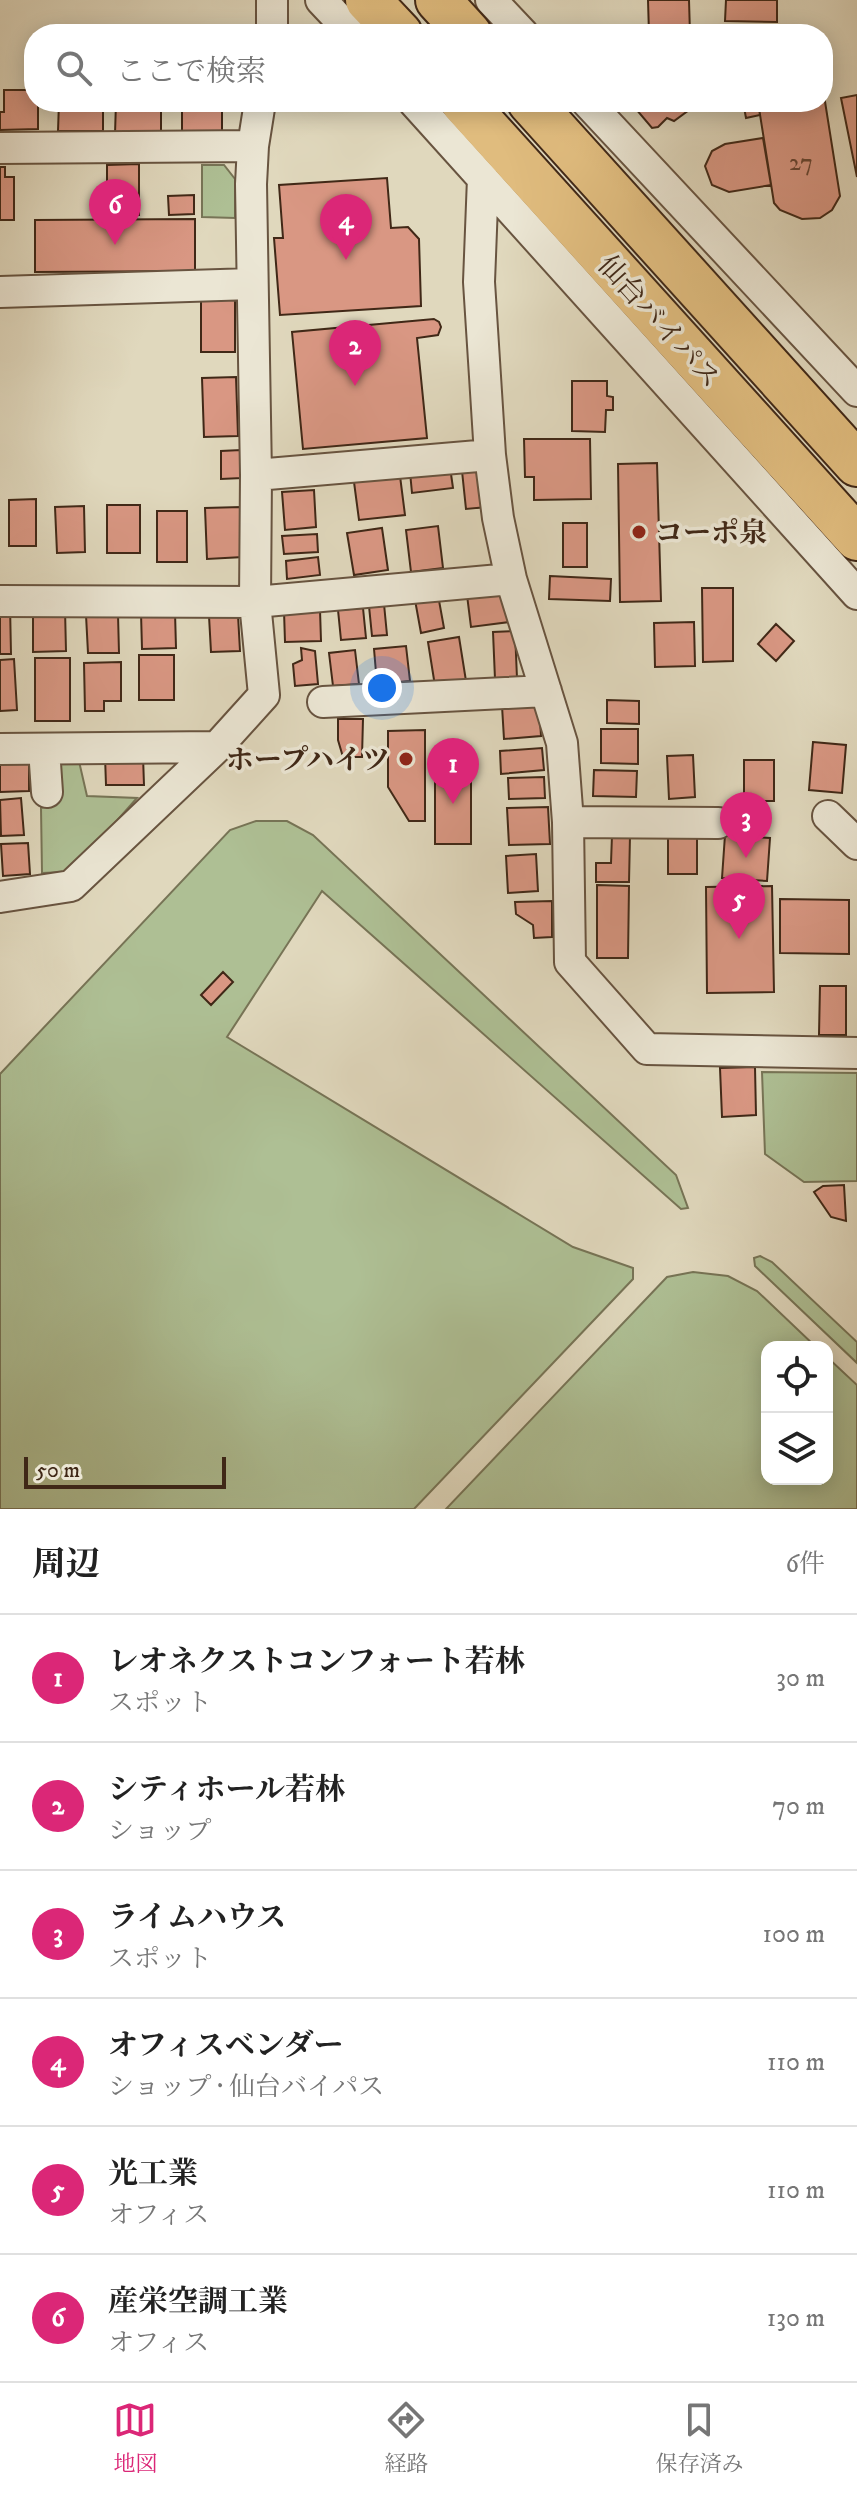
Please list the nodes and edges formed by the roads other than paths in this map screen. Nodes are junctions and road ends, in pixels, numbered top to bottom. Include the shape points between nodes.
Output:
1 (272, 0) edge
2 (321, 0) edge
3 (368, 0) edge
4 (438, 0) edge
5 (491, 0) edge
6 (272, 24) edge
7 (344, 24) edge
8 (391, 24) edge
9 (460, 24) edge
10 (514, 24) edge
11 (258, 112) edge
12 (423, 112) edge
13 (472, 112) edge
14 (539, 112) edge
15 (596, 112) edge
16 (253, 146) junction
17 (0, 148) edge
18 (483, 178) junction
19 (252, 284) junction
20 (0, 292) edge
21 (857, 391) edge
22 (490, 455) junction
23 (857, 464) edge
24 (256, 475) junction
25 (857, 538) edge
26 (511, 579) junction
27 (857, 594) edge
28 (0, 601) edge
29 (255, 602) junction
30 (546, 691) junction
31 (323, 702) dead end
32 (217, 747) junction
33 (0, 749) edge
34 (44, 749) junction
35 (47, 792) dead end
36 (828, 816) dead end
37 (568, 822) junction
38 (718, 823) dead end
39 (857, 844) edge
40 (0, 897) edge
41 (857, 1053) edge

1 - 6 street
2 - 7 street
3 - 8 highway
4 - 9 highway
5 - 10 street
11 - 16 street
12 - 18 street
13 - 25 highway, 仙台バイパス
14 - 23 highway, 仙台バイパス
15 - 21 street
16 - 17 street
16 - 19 street
18 - 22 street via 479,282
18 - 27 street
19 - 20 street
19 - 24 street
22 - 24 street
22 - 26 street
24 - 29 street
26 - 29 street
26 - 30 street
28 - 29 street
29 - 32 street via 264,695
30 - 31 street
30 - 37 street via 562,743
32 - 34 street
32 - 40 street via 71,886
33 - 34 street
34 - 35 street
36 - 39 street
37 - 38 street
37 - 41 street via 570,962 647,1049

